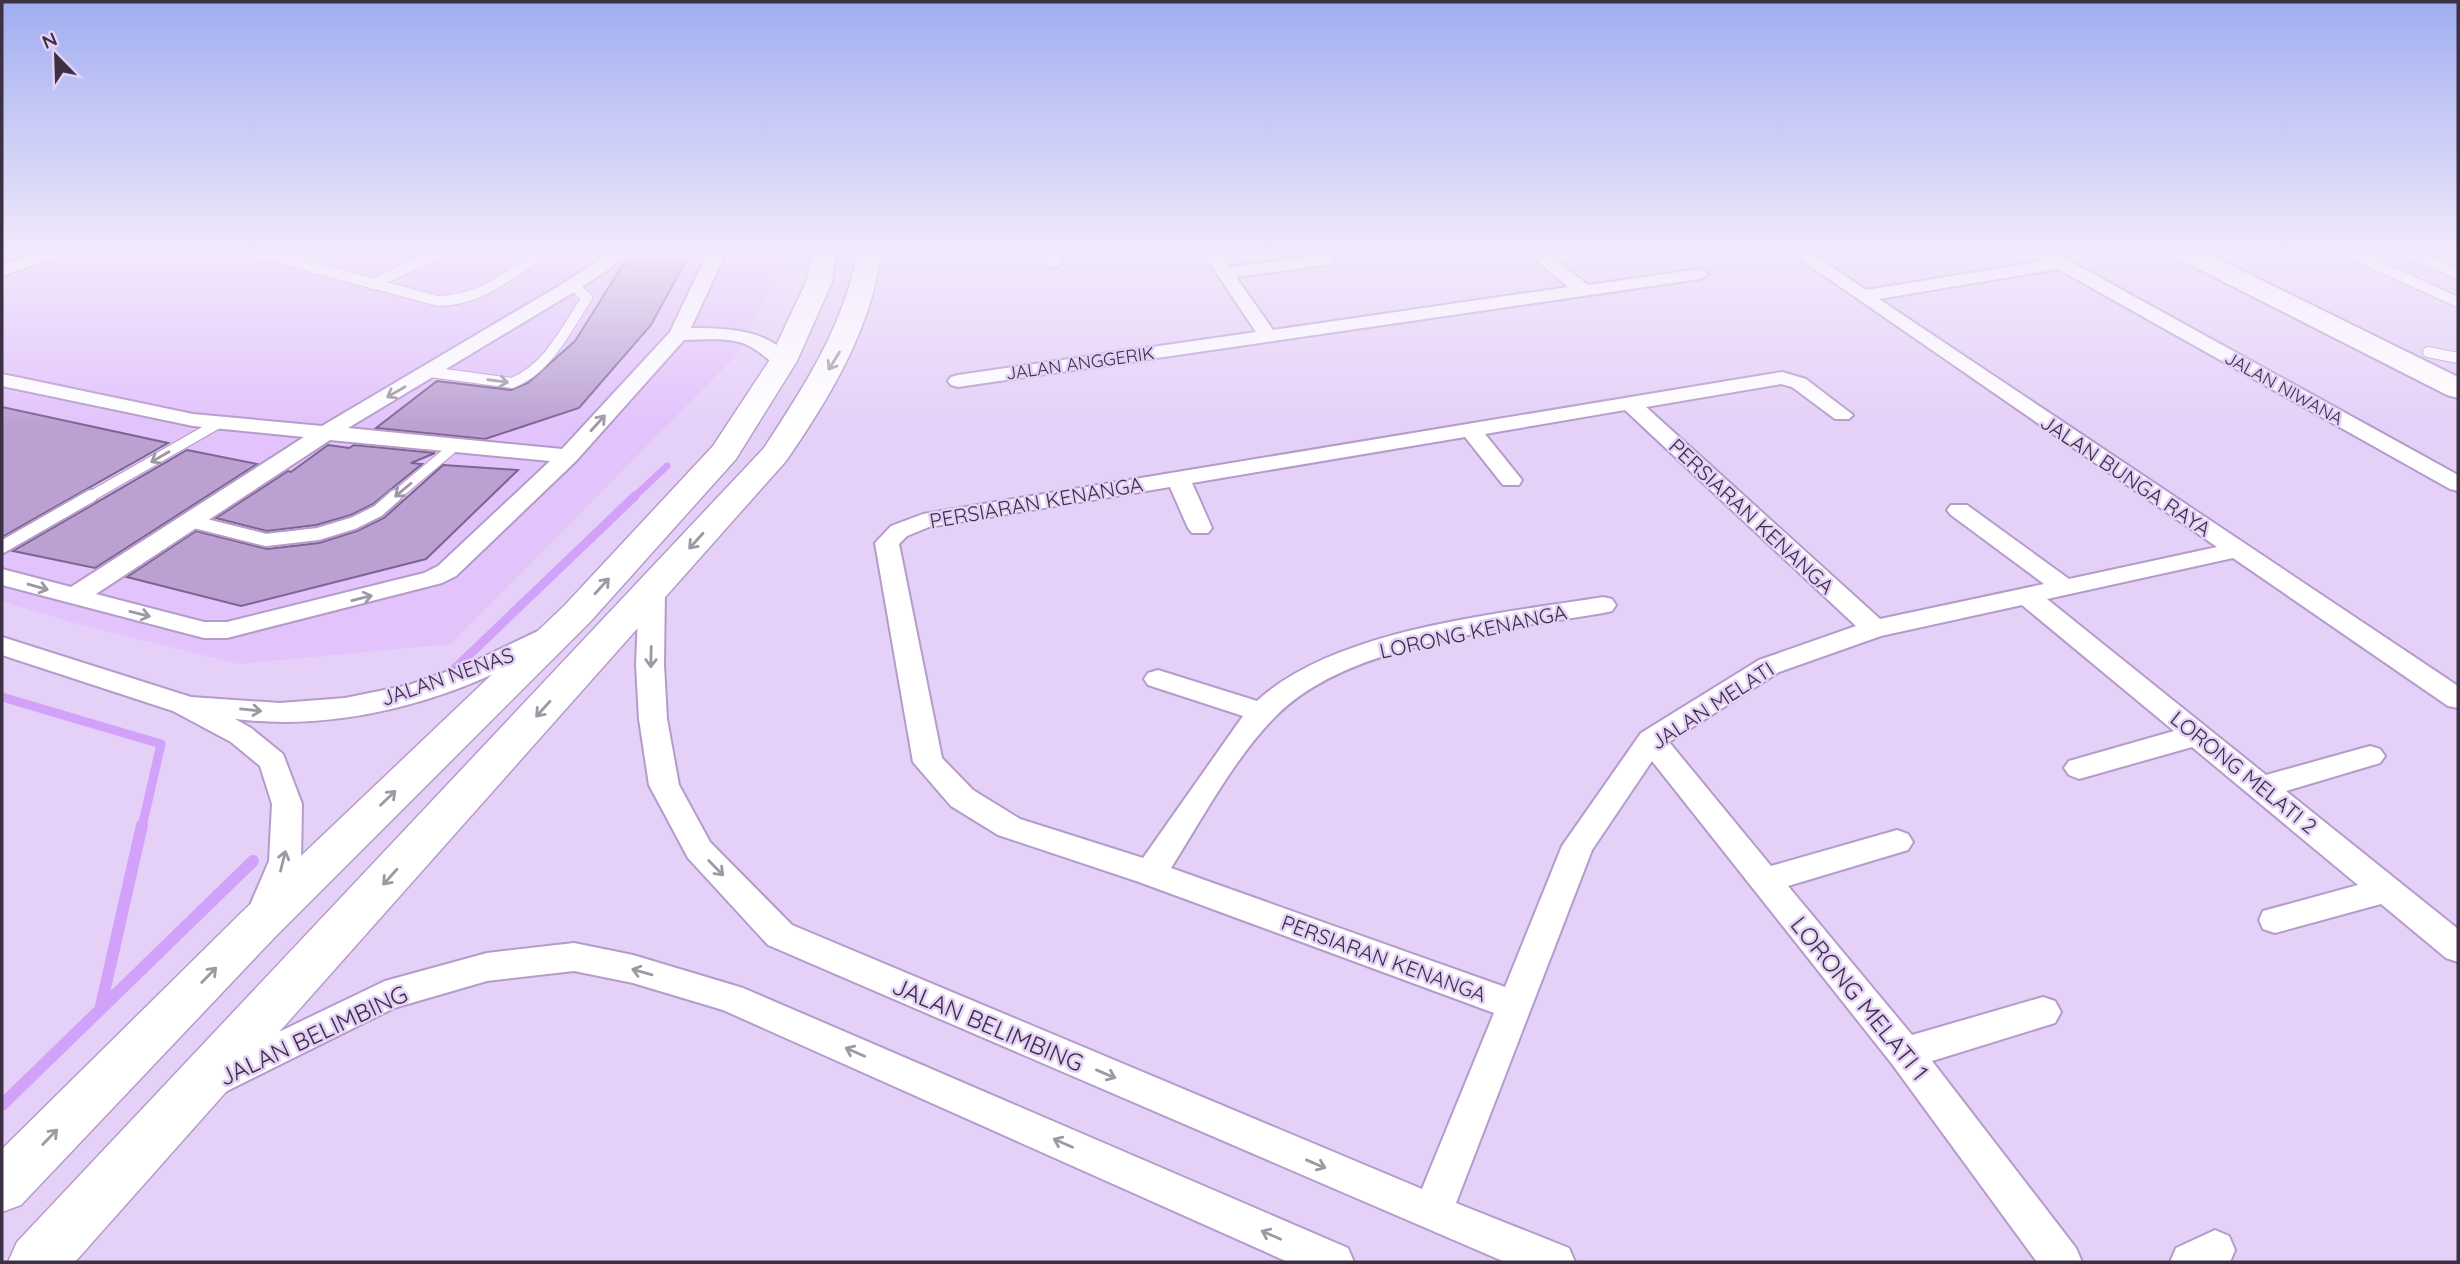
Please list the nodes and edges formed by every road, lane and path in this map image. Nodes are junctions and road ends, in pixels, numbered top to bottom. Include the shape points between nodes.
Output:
1 (534, 309) edge
2 (579, 309) edge
3 (691, 309) edge
4 (807, 309) edge
5 (856, 309) edge
6 (1249, 309) edge
7 (1450, 309) edge
8 (1881, 309) edge
9 (2143, 309) edge
10 (2298, 309) edge
11 (2339, 309) edge
12 (679, 334) junction
13 (1267, 335) junction
14 (2428, 352) junction
15 (2458, 358) edge
16 (783, 361) junction
17 (2458, 367) edge
18 (430, 372) junction
19 (2, 380) edge
20 (958, 381) dead end
21 (2458, 389) edge
22 (1629, 403) junction
23 (1842, 415) dead end
24 (219, 423) junction
25 (1471, 430) junction
26 (324, 434) junction
27 (455, 446) junction
28 (568, 456) junction
29 (1178, 478) junction
30 (1511, 480) dead end
31 (2458, 484) edge
32 (1959, 510) dead end
33 (190, 522) junction
34 (1199, 528) dead end
35 (2, 547) edge
36 (2237, 550) junction
37 (2, 577) edge
38 (652, 589) junction
39 (2065, 589) junction
40 (74, 597) junction
41 (2028, 597) junction
42 (1603, 605) dead end
43 (577, 614) junction
44 (1875, 629) junction
45 (2, 646) edge
46 (1158, 679) dead end
47 (2458, 699) edge
48 (183, 704) junction
49 (1262, 712) junction
50 (2199, 735) junction
51 (1651, 740) junction
52 (2371, 756) dead end
53 (2079, 768) dead end
54 (2263, 787) junction
55 (1897, 842) dead end
56 (1150, 873) junction
57 (1765, 880) junction
58 (2389, 889) junction
59 (2275, 920) dead end
60 (258, 925) junction
61 (2458, 948) edge
62 (1515, 1006) junction
63 (2043, 1012) dead end
64 (1905, 1053) junction
65 (195, 1090) junction
66 (2, 1186) edge
67 (1432, 1213) junction
68 (37, 1262) edge
69 (1334, 1262) edge
70 (1555, 1262) edge
71 (2062, 1262) edge

1 - 18 street
18 -> 2 lane via 520,381 546,357
3 - 12 street
4 - 16 main road
5 -> 38 main road via 841,352 775,454
6 - 13 street
7 - 13 street, JALAN ANGGERIK
8 - 36 street, JALAN BUNGA RAYA
9 - 31 street, JALAN NIWANA
10 - 21 main road
11 - 14 main road
12 - 16 street via 724,334 756,341
28 -> 12 street
13 - 20 street, JALAN ANGGERIK
14 - 15 lane
14 - 17 main road
43 -> 16 main road via 725,452
18 -> 26 street
19 - 24 street
22 - 23 street, PERSIARAN KENANGA via 1782,378 1799,383
22 - 25 street, PERSIARAN KENANGA
22 - 44 street, PERSIARAN KENANGA
24 - 26 street
24 -> 35 lane
25 - 29 street, PERSIARAN KENANGA
25 - 30 street
26 - 27 street
26 - 33 street
27 - 28 street
27 -> 33 lane via 378,512 330,530 266,540
40 -> 28 street via 204,629 227,630 417,584 447,572
29 - 34 street
29 - 56 street, PERSIARAN KENANGA via 923,521 899,531 887,543 928,762 962,798 1009,827
32 - 39 street
33 - 40 street
36 - 39 street, JALAN MELATI
36 - 47 street, JALAN BUNGA RAYA
37 -> 40 street
38 -> 65 main road
38 -> 67 street, JALAN BELIMBING via 653,719 664,785 699,850 780,935
39 - 41 street, JALAN MELATI
41 - 44 street, JALAN MELATI
41 - 50 street, LORONG MELATI 2
42 - 49 street, LORONG KENANGA via 1366,653 1288,690
48 -> 43 street, JALAN NENAS via 279,713 385,701 509,659
60 -> 43 main road
44 - 51 street, JALAN MELATI via 1769,666
45 - 48 street, JALAN NENAS
46 - 49 street
60 -> 48 street, JALAN NENAS via 285,861 288,804 273,761 241,735
49 - 56 street, LORONG KENANGA
50 - 53 street
50 - 54 street, LORONG MELATI 2
51 - 57 street, LORONG MELATI 1
51 - 62 street, JALAN MELATI via 1578,846
52 - 54 street
54 - 58 street, LORONG MELATI 2
55 - 57 street
56 - 62 street, PERSIARAN KENANGA
57 - 64 street, LORONG MELATI 1
58 - 59 street
58 - 61 street, LORONG MELATI 2
66 -> 60 main road
62 - 67 street, JALAN MELATI
63 - 64 street
64 - 71 street, LORONG MELATI 1
65 - 68 main road
69 -> 65 street, JALAN BELIMBING via 732,998 574,957 487,967 385,996
67 - 70 street, JALAN BELIMBING

